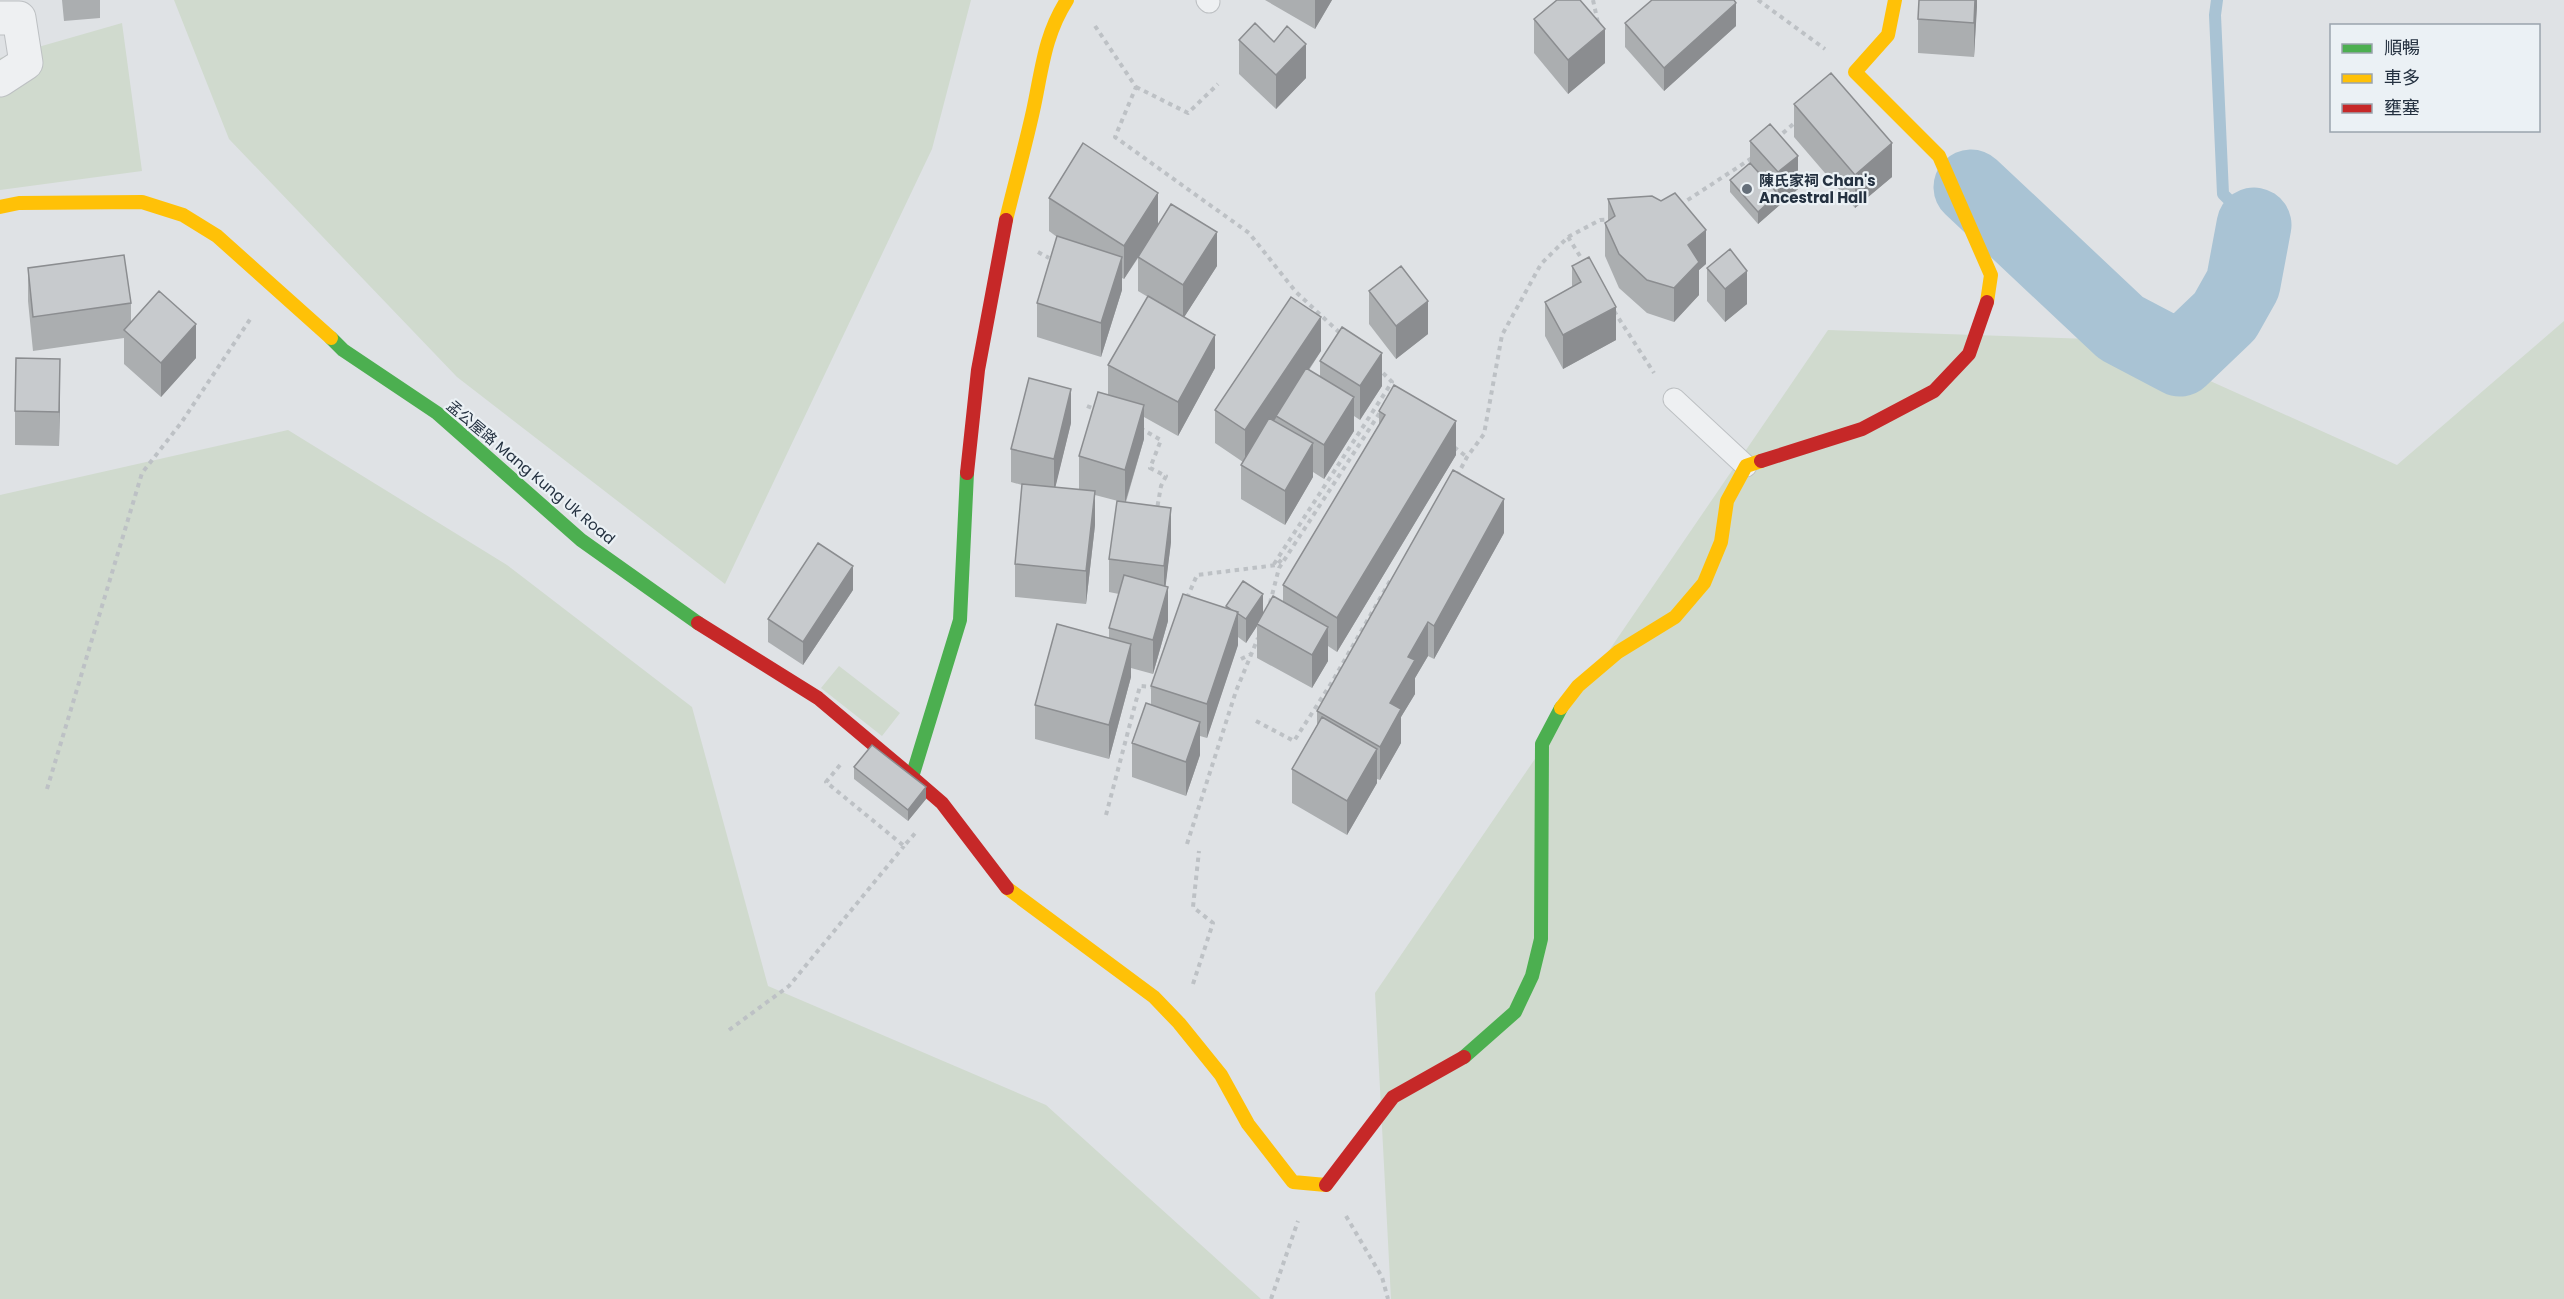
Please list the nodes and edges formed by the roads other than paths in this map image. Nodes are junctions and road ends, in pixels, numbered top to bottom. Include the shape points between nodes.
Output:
1 (1067, 0) edge
2 (1895, 0) edge
3 (0, 18) edge
4 (0, 80) edge
5 (0, 207) edge
6 (1674, 399) dead end
7 (1746, 466) junction
8 (912, 777) junction

1 - 8 street via 1054,20 1044,53 1004,227 976,381 960,620
2 - 7 street via 1888,35 1855,72 1939,156 1991,275 1985,312 1969,354 1934,391 1863,429
3 - 4 street via 19,18 26,63
5 - 8 street, 孟公屋路 Mang Kung Uk Road via 19,203 142,202 183,215 217,236 343,350 437,413 581,540 693,620 818,698
6 - 7 lane
7 - 8 street, 孟公屋路 Mang Kung Uk Road via 1727,501 1721,542 1704,583 1675,618 1618,652 1578,686 1555,715 1542,744 1541,939 1532,976 1515,1012 1465,1057 1393,1097 1327,1185 1293,1182 1248,1124 1221,1075 1179,1023 1154,997 1008,890 942,803

